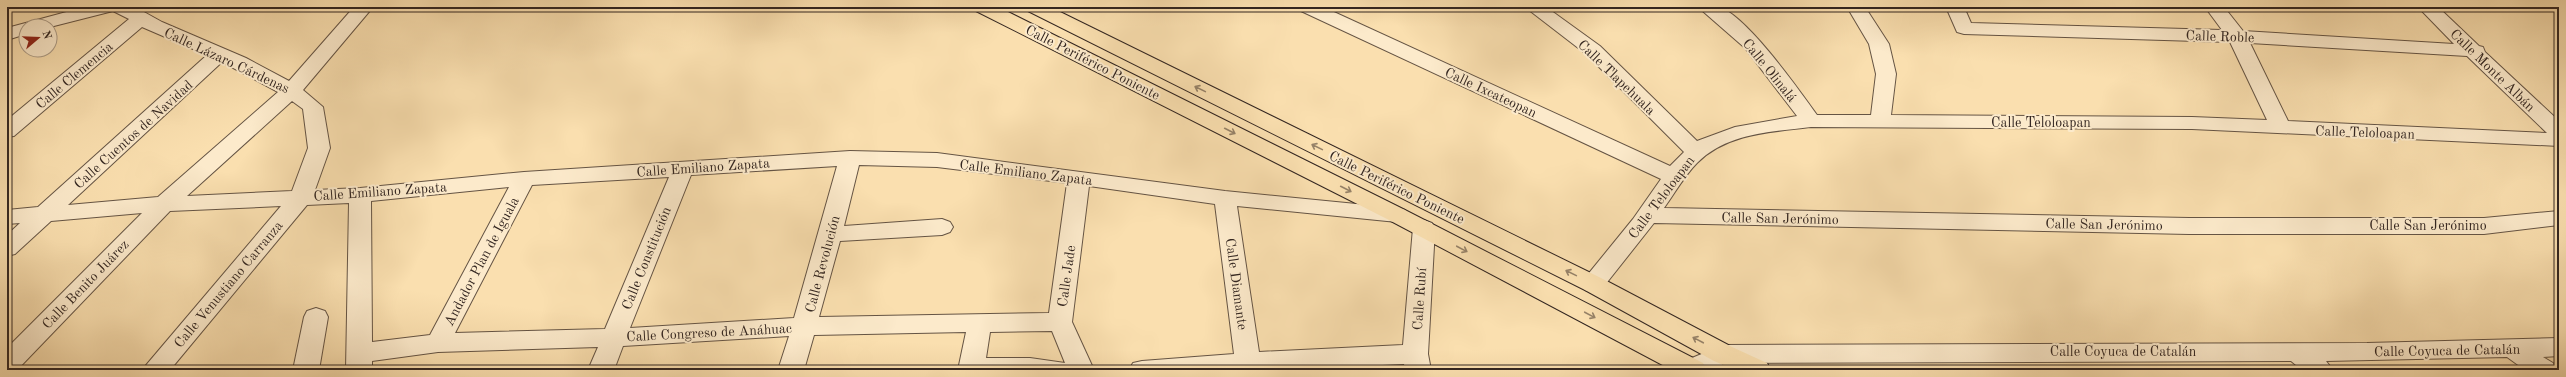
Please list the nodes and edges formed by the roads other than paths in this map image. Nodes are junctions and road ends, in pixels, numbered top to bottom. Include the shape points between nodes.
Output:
1 (108, 7) edge
2 (120, 7) edge
3 (364, 7) edge
4 (983, 7) edge
5 (1035, 7) edge
6 (1308, 7) edge
7 (1534, 7) edge
8 (1707, 7) edge
9 (1856, 7) edge
10 (1955, 7) edge
11 (2214, 7) edge
12 (2427, 7) edge
13 (140, 19) junction
14 (58, 20) edge
15 (2237, 36) junction
16 (2476, 52) junction
17 (220, 54) junction
18 (292, 90) junction
19 (1811, 121) junction
20 (1880, 122) junction
21 (2281, 128) junction
22 (7, 132) edge
23 (2559, 133) edge
24 (2559, 140) edge
25 (1696, 152) junction
26 (850, 158) junction
27 (683, 168) junction
28 (1673, 176) junction
29 (1079, 178) junction
30 (524, 179) junction
31 (360, 195) junction
32 (301, 197) junction
33 (1226, 198) junction
34 (164, 204) junction
35 (45, 213) junction
36 (1397, 215) junction
37 (1648, 215) junction
38 (7, 217) edge
39 (2559, 218) edge
40 (942, 227) dead end
41 (1424, 228) junction
42 (831, 234) junction
43 (7, 248) edge
44 (1593, 284) junction
45 (316, 317) dead end
46 (980, 322) junction
47 (1060, 322) junction
48 (805, 326) junction
49 (614, 338) junction
50 (438, 344) junction
51 (2559, 347) edge
52 (2513, 349) junction
53 (2296, 352) junction
54 (1723, 354) junction
55 (359, 362) edge
56 (1417, 362) edge
57 (7, 364) edge
58 (1248, 366) edge
59 (972, 369) edge
60 (1691, 369) edge
61 (155, 370) edge
62 (306, 370) edge
63 (601, 370) edge
64 (791, 370) edge
65 (1057, 370) edge
66 (1081, 370) edge
67 (1142, 370) edge
68 (1758, 370) edge
69 (2320, 370) edge
70 (2544, 370) edge

1 - 14 street
2 - 13 street, Calle Lázaro Cárdenas
3 - 18 street, Calle Benito Juárez
4 -> 36 main road, Calle Periférico Poniente
44 -> 5 main road, Calle Periférico Poniente
6 - 28 street, Calle Ixcateopan
7 - 25 street, Calle Tlapehuala via 1593,50
8 - 19 street, Calle Olinalá via 1727,20 1762,55
9 - 20 street via 1879,44 1886,74
10 - 15 street, Calle Roble via 1964,28
11 - 15 street
12 - 16 street, Calle Monte Albán
13 - 17 street, Calle Lázaro Cárdenas
13 - 22 street, Calle Clemencia
15 - 16 street, Calle Roble
15 - 21 street
16 - 23 street, Calle Monte Albán
17 - 18 street, Calle Lázaro Cárdenas
17 - 35 street, Calle Cuentos de Navidad
18 - 32 street, Calle Lázaro Cárdenas via 314,107 319,148
18 - 34 street, Calle Benito Juárez
19 - 20 street, Calle Teloloapan
19 - 25 street, Calle Teloloapan via 1752,129 1725,137
20 - 21 street, Calle Teloloapan via 2192,123
21 - 24 street, Calle Teloloapan
25 - 28 street, Calle Teloloapan
26 - 27 street, Calle Emiliano Zapata
26 - 29 street, Calle Emiliano Zapata via 937,160
26 - 42 street, Calle Revolución
27 - 30 street, Calle Emiliano Zapata
27 - 49 street, Calle Constitución
28 - 37 street, Calle Teloloapan
29 - 33 street, Calle Emiliano Zapata
29 - 47 street, Calle Jade
30 - 31 street, Calle Emiliano Zapata
30 - 50 street, Andador Plan de Iguala
31 - 32 street, Calle Emiliano Zapata
31 - 55 street
32 - 34 street, Calle Emiliano Zapata
32 - 61 street, Calle Venustiano Carranza
33 - 36 street, Calle Emiliano Zapata
33 - 58 street, Calle Diamante
34 - 35 street, Calle Emiliano Zapata
34 - 57 street, Calle Benito Juárez
35 - 38 street, Calle Emiliano Zapata
35 - 43 street, Calle Cuentos de Navidad
36 - 41 main road, Calle Periférico Poniente
37 - 39 street, Calle San Jerónimo via 2189,226 2484,226
37 - 44 street, Calle Teloloapan
40 - 42 street
41 - 56 street, Calle Rubí
41 -> 60 main road, Calle Periférico Poniente
42 - 48 street, Calle Revolución
54 -> 44 main road, Calle Periférico Poniente
45 - 62 street
46 - 47 street, Calle Congreso de Anáhuac
46 - 48 street, Calle Congreso de Anáhuac
46 - 59 street
47 - 66 street, Calle Jade
48 - 49 street, Calle Congreso de Anáhuac
48 - 64 street, Calle Revolución
49 - 50 street, Calle Congreso de Anáhuac
49 - 63 street, Calle Constitución
50 - 55 street, Calle Congreso de Anáhuac
51 - 52 street, Calle Coyuca de Catalán
52 - 53 street, Calle Coyuca de Catalán
52 - 70 street
53 - 54 street, Calle Coyuca de Catalán
53 - 69 street
54 - 60 street, Calle Coyuca de Catalán
54 - 68 main road, Calle Periférico Poniente
56 - 58 street
58 - 67 street
59 - 65 street

